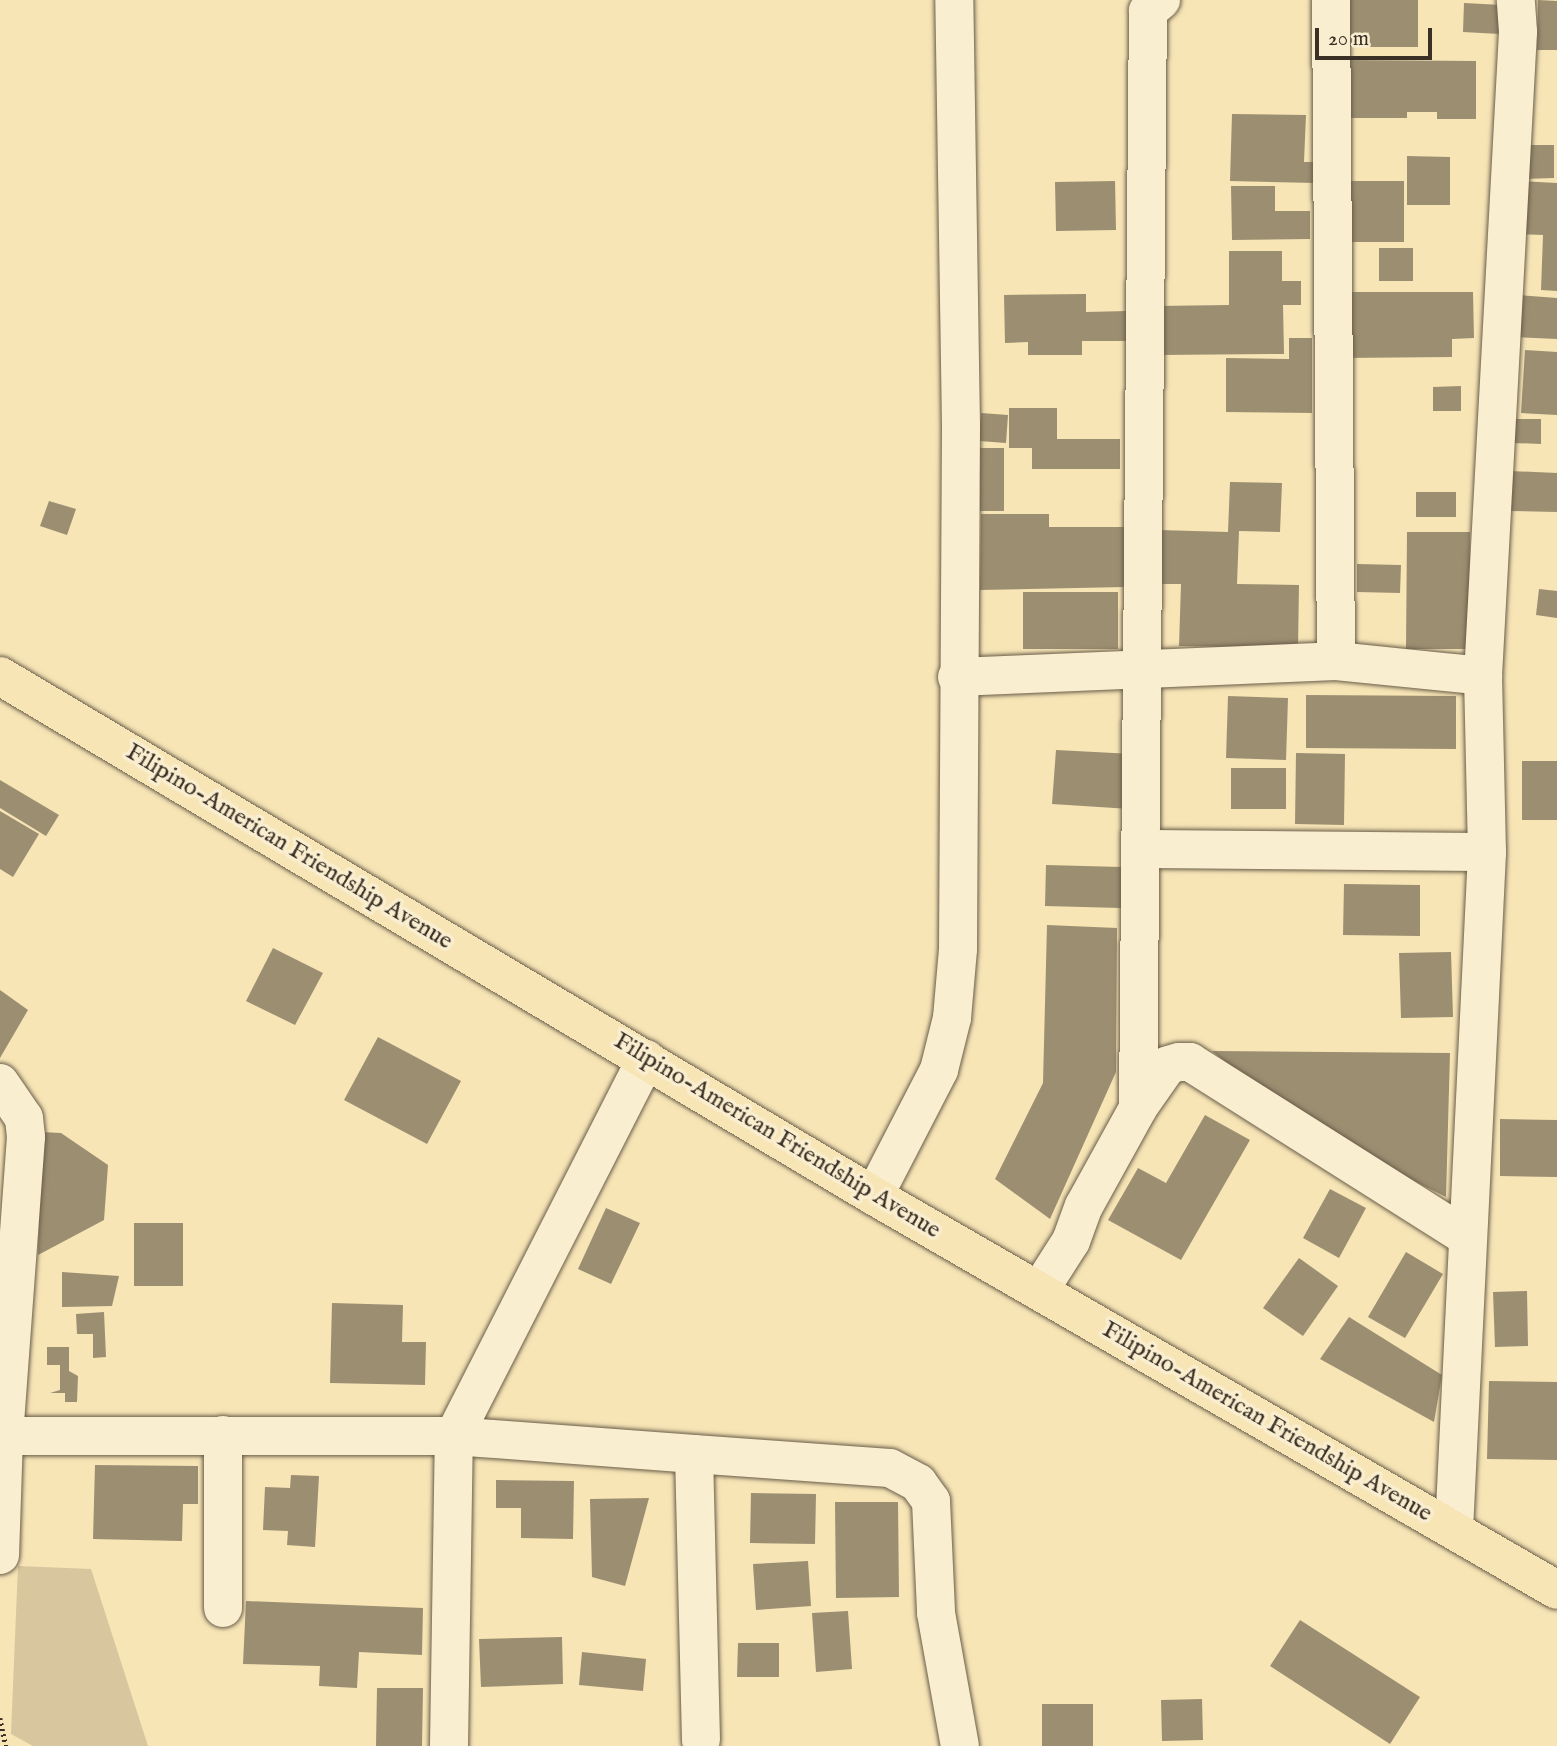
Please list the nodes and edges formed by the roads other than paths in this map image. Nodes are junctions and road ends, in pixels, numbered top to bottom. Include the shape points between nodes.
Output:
1 (954, 0) edge
2 (1161, 0) edge
3 (1331, 0) edge
4 (1516, 0) edge
5 (1336, 661) junction
6 (1142, 672) junction
7 (0, 676) edge
8 (1483, 676) junction
9 (957, 677) junction
10 (1142, 849) junction
11 (1487, 852) junction
12 (646, 1059) junction
13 (0, 1083) edge
14 (1138, 1108) junction
15 (874, 1196) junction
16 (10, 1211) edge
17 (1466, 1237) junction
18 (1039, 1291) junction
19 (223, 1435) junction
20 (2, 1436) edge
21 (454, 1436) junction
22 (694, 1454) junction
23 (1454, 1530) junction
24 (0, 1555) edge
25 (1557, 1590) edge
26 (223, 1608) dead end
27 (701, 1740) dead end
28 (449, 1746) edge
29 (960, 1746) edge

1 - 9 street via 961,426
2 - 6 street via 1148,11
3 - 5 street
4 - 8 street via 1518,32
5 - 6 street
5 - 8 street
6 - 9 street
6 - 10 street
7 - 12 main road, Filipino-American Friendship Avenue
8 - 11 street
9 - 15 street via 958,949 952,1018 939,1070
10 - 11 street
10 - 14 street
11 - 17 street
12 - 15 main road, Filipino-American Friendship Avenue
12 - 21 street
13 - 16 street via 24,1118
14 - 17 street via 1168,1065 1190,1062
14 - 18 street via 1084,1206 1071,1241
15 - 18 main road, Filipino-American Friendship Avenue
16 - 20 street
17 - 23 street
18 - 23 main road, Filipino-American Friendship Avenue
19 - 20 street
19 - 21 street
19 - 26 street
20 - 24 street
21 - 22 street
21 - 28 street
22 - 27 street
22 - 29 street via 890,1468 918,1483 931,1501 936,1614
23 - 25 main road, Filipino-American Friendship Avenue

